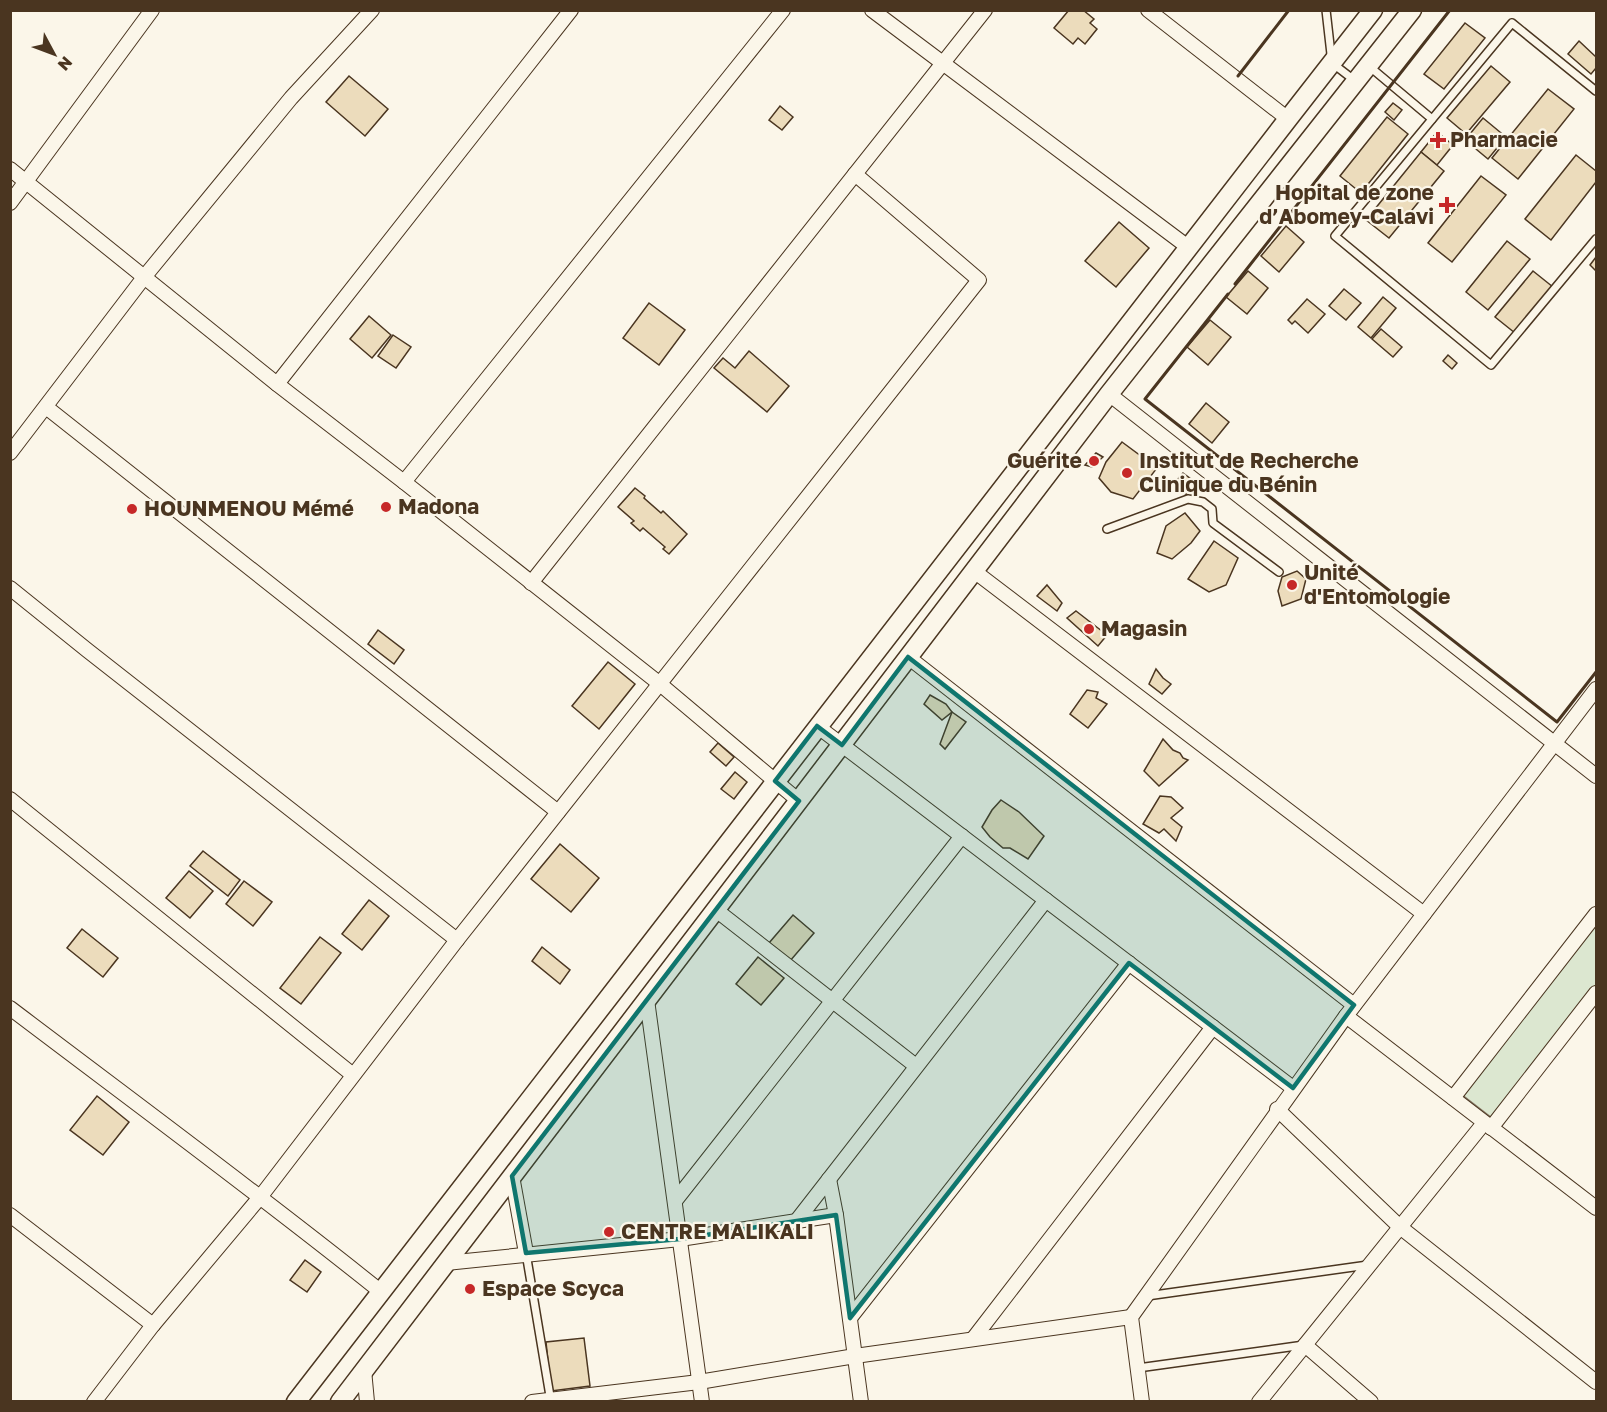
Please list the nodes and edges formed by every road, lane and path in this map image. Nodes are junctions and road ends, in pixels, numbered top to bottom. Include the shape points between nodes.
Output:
1 (152, 10) edge
2 (372, 10) edge
3 (571, 10) edge
4 (783, 10) edge
5 (872, 10) edge
6 (985, 10) edge
7 (1148, 10) edge
8 (1326, 10) edge
9 (1374, 10) edge
10 (1412, 10) edge
11 (1332, 63) junction
12 (943, 64) junction
13 (1369, 65) junction
14 (1356, 82) junction
15 (1596, 91) edge
16 (1288, 119) junction
17 (1432, 119) junction
18 (10, 169) edge
19 (855, 174) junction
20 (28, 182) junction
21 (10, 203) edge
22 (1596, 239) edge
23 (1188, 247) junction
24 (145, 276) junction
25 (277, 384) junction
26 (1109, 394) junction
27 (46, 408) junction
28 (10, 453) edge
29 (404, 482) junction
30 (1107, 529) dead end
31 (974, 571) junction
32 (1279, 572) dead end
33 (531, 583) junction
34 (10, 588) edge
35 (908, 657) junction
36 (660, 684) junction
37 (1596, 689) edge
38 (817, 726) junction
39 (1554, 743) junction
40 (842, 745) junction
41 (1596, 776) edge
42 (775, 781) junction
43 (10, 800) edge
44 (799, 801) junction
45 (558, 812) junction
46 (962, 836) junction
47 (1046, 900) junction
48 (716, 910) junction
49 (1424, 914) junction
50 (1596, 914) edge
51 (457, 940) junction
52 (1129, 963) junction
53 (1596, 993) edge
54 (647, 1000) junction
55 (833, 1001) junction
56 (10, 1008) edge
57 (1350, 1010) junction
58 (1213, 1027) junction
59 (916, 1066) junction
60 (353, 1075) junction
61 (1293, 1088) junction
62 (1453, 1098) junction
63 (1277, 1110) junction
64 (1488, 1126) junction
65 (512, 1176) junction
66 (830, 1179) junction
67 (261, 1197) junction
68 (675, 1201) junction
69 (1596, 1205) edge
70 (10, 1215) edge
71 (836, 1215) junction
72 (798, 1219) junction
73 (1400, 1227) junction
74 (680, 1239) junction
75 (526, 1253) junction
76 (446, 1263) junction
77 (1369, 1265) junction
78 (380, 1291) junction
79 (1145, 1296) junction
80 (1131, 1317) junction
81 (850, 1318) junction
82 (153, 1325) junction
83 (973, 1339) junction
84 (1305, 1345) junction
85 (855, 1356) junction
86 (1138, 1368) junction
87 (364, 1371) junction
88 (699, 1382) junction
89 (1596, 1382) edge
90 (551, 1400) edge
91 (94, 1401) edge
92 (296, 1401) edge
93 (340, 1401) edge
94 (367, 1401) edge
95 (532, 1401) edge
96 (702, 1401) edge
97 (861, 1401) edge
98 (1142, 1401) edge
99 (1259, 1401) edge
100 (1371, 1401) edge

1 - 20 street
2 - 24 street via 291,98
3 - 25 street
4 - 29 street
5 - 12 street
6 - 12 street
7 - 16 street
8 - 11 lane
9 - 11 street
10 - 13 street
11 - 14 lane
11 - 16 street
12 - 19 street
12 - 23 street
13 - 14 street
13 - 17 lane
14 - 26 street
15 - 17 lane via 1512,23
16 - 23 street
17 - 22 lane via 1335,236 1489,365
18 - 20 street
19 - 33 street
19 - 36 street via 979,280
20 - 21 street
20 - 24 street
23 - 38 street
24 - 25 street
24 - 27 street
25 - 29 street
26 - 31 street
26 - 39 street
27 - 28 street
27 - 45 street
29 - 33 street
30 - 32 lane via 1176,502 1203,502 1212,509 1214,523
31 - 35 street
31 - 49 street
33 - 36 street
34 - 51 street
35 - 40 street
35 - 57 street
36 - 42 street
36 - 45 street
37 - 39 street
38 - 40 street
38 - 42 street
39 - 41 street
39 - 49 street
40 - 44 street
40 - 46 street
42 - 44 street
42 - 78 street
43 - 60 street
44 - 48 street
45 - 51 street
46 - 47 street
46 - 55 street
47 - 52 street
47 - 59 street
48 - 54 street
48 - 55 street
49 - 57 street
50 - 62 street
51 - 60 street
52 - 58 street
52 - 81 street
53 - 64 street
54 - 65 street
54 - 68 street
55 - 59 street
55 - 68 street
56 - 67 street
57 - 61 street
57 - 62 street
58 - 61 street
58 - 83 street
59 - 66 street
60 - 67 street
61 - 63 street
62 - 64 street
63 - 73 street
63 - 79 street
64 - 69 street
64 - 73 street
65 - 75 street
65 - 76 street
66 - 71 street
66 - 72 street
67 - 78 street
67 - 82 street
68 - 74 street
70 - 82 street
71 - 72 street
71 - 81 street
72 - 74 street
73 - 77 street
73 - 89 street
74 - 75 street
74 - 88 street
75 - 76 street
75 - 90 lane
76 - 87 street
77 - 79 lane
77 - 84 street
78 - 92 street
79 - 80 street
80 - 83 street
80 - 86 street
81 - 85 street
82 - 91 street
83 - 85 street
84 - 86 lane
84 - 99 street
84 - 100 street
85 - 88 street
85 - 97 street
86 - 98 street
87 - 93 street
87 - 94 street
88 - 90 street
88 - 96 street
90 - 95 street

